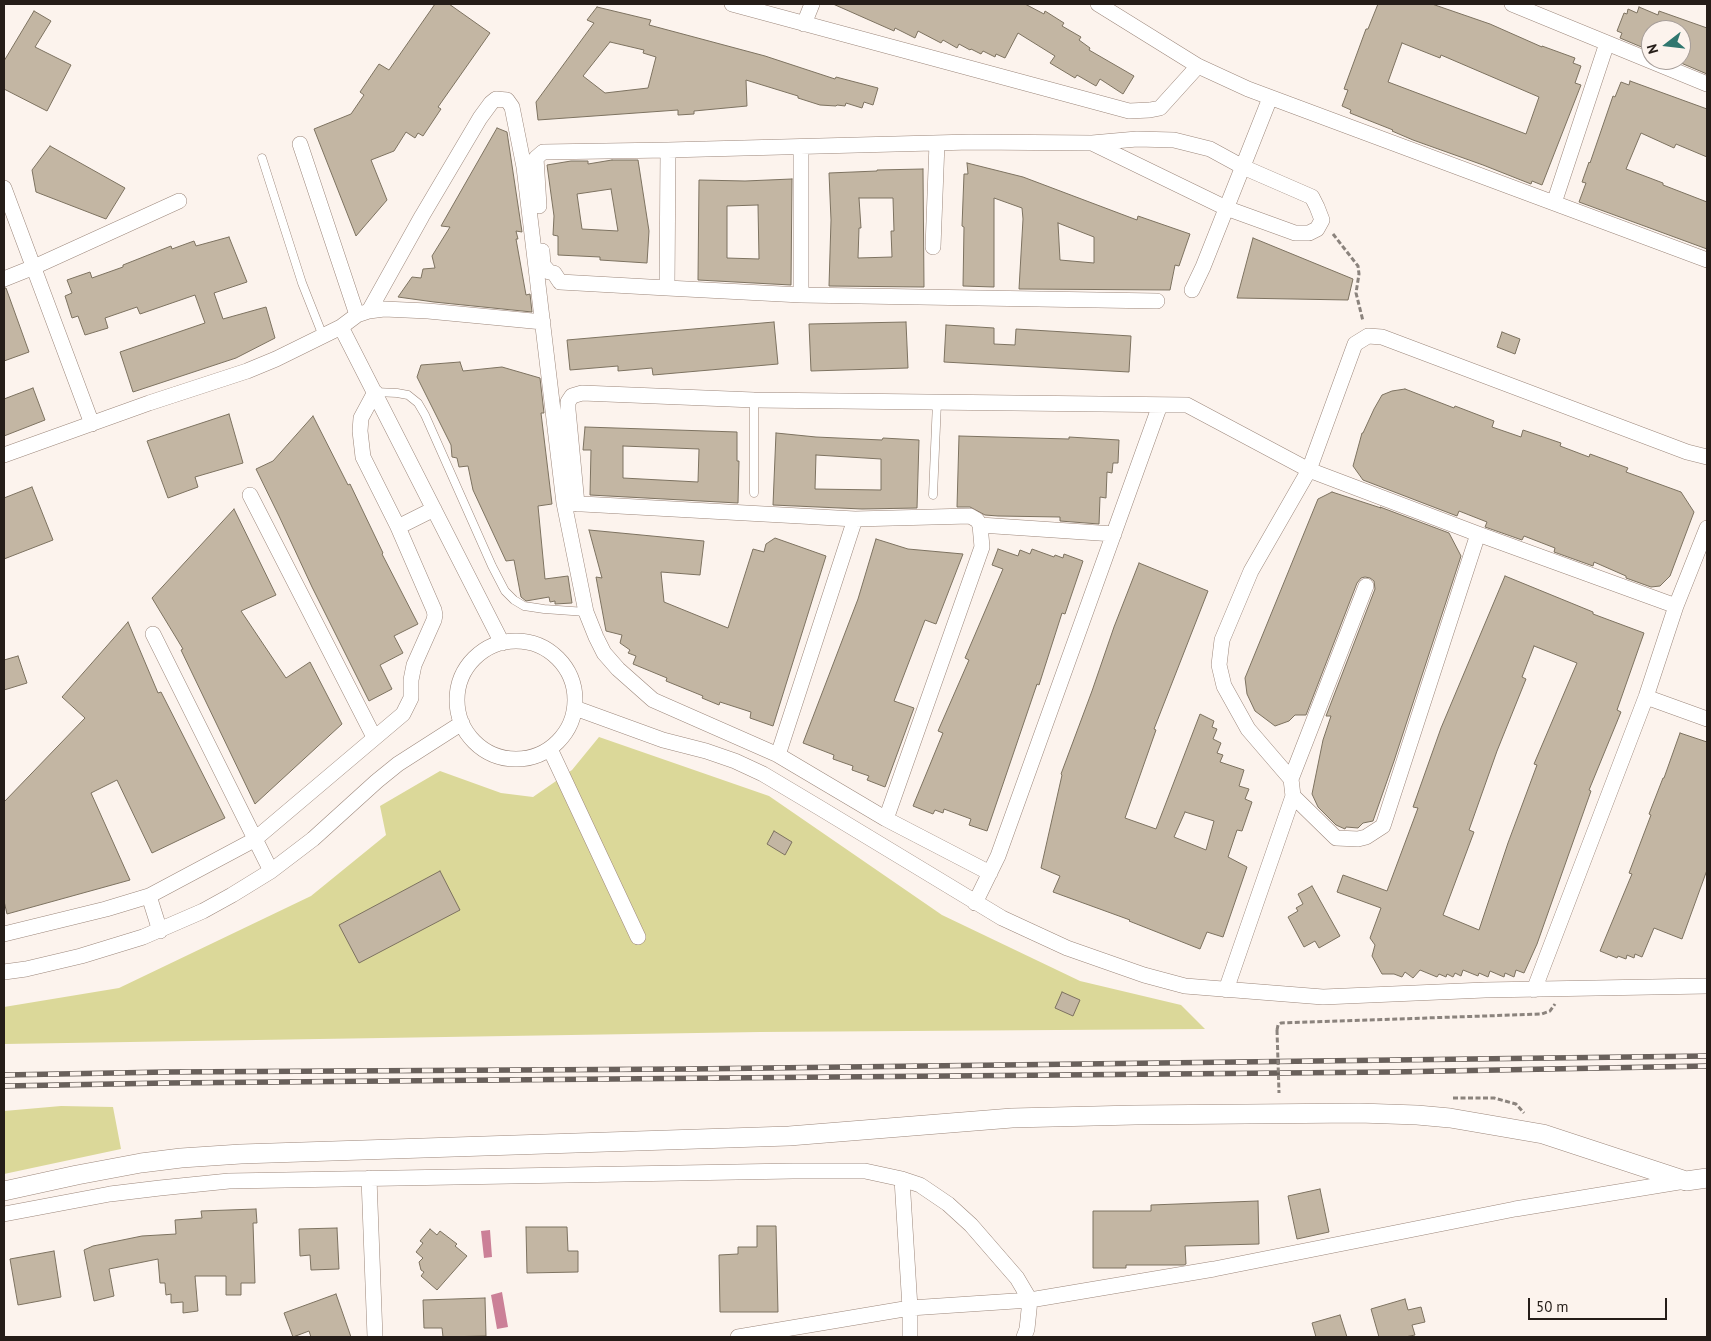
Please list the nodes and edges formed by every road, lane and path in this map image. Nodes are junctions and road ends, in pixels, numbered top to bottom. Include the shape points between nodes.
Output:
1 (732, 4) edge
2 (812, 4) edge
3 (1098, 4) edge
4 (1512, 4) edge
5 (804, 24) junction
6 (1607, 43) junction
7 (1198, 66) junction
8 (1707, 84) edge
9 (1270, 98) junction
10 (937, 143) junction
11 (1092, 143) junction
12 (300, 144) dead end
13 (801, 147) junction
14 (668, 150) junction
15 (262, 158) dead end
16 (1243, 167) junction
17 (4, 188) edge
18 (179, 201) dead end
19 (1554, 203) junction
20 (1226, 208) junction
21 (1322, 220) junction
22 (933, 246) dead end
23 (1707, 260) edge
24 (34, 267) junction
25 (4, 278) edge
26 (667, 288) junction
27 (1192, 290) dead end
28 (801, 295) junction
29 (1157, 301) dead end
30 (363, 313) junction
31 (543, 322) junction
32 (342, 327) junction
33 (323, 336) junction
34 (1368, 336) junction
35 (375, 392) junction
36 (754, 400) junction
37 (937, 402) junction
38 (1160, 405) junction
39 (92, 424) junction
40 (4, 455) edge
41 (1707, 457) edge
42 (1309, 470) junction
43 (754, 493) dead end
44 (933, 495) dead end
45 (250, 496) dead end
46 (570, 504) junction
47 (434, 509) junction
48 (855, 519) junction
49 (980, 525) junction
50 (398, 527) junction
51 (1707, 528) edge
52 (1114, 534) junction
53 (1478, 534) junction
54 (1366, 586) dead end
55 (1676, 606) junction
56 (586, 612) junction
57 (153, 634) dead end
58 (502, 643) junction
59 (1646, 697) junction
60 (574, 708) junction
61 (1707, 719) edge
62 (462, 723) junction
63 (374, 737) junction
64 (550, 749) junction
65 (778, 755) junction
66 (1292, 779) junction
67 (1293, 796) junction
68 (886, 820) junction
69 (254, 840) junction
70 (271, 871) junction
71 (990, 873) junction
72 (148, 896) junction
73 (975, 903) junction
74 (160, 931) junction
75 (4, 934) edge
76 (638, 937) dead end
77 (4, 972) edge
78 (1707, 986) edge
79 (1558, 989) junction
80 (1226, 990) junction
81 (1534, 990) junction
82 (1279, 1093) dead end
83 (369, 1178) junction
84 (902, 1178) junction
85 (1707, 1178) edge
86 (1686, 1181) junction
87 (4, 1191) edge
88 (4, 1214) edge
89 (1030, 1300) junction
90 (910, 1308) junction
91 (375, 1337) edge
92 (738, 1337) edge
93 (910, 1337) edge
94 (1024, 1337) edge

1 - 5 street
2 - 5 street
3 - 7 street
4 - 6 street
5 - 7 street via 1129,111 1160,108
6 - 8 street
6 - 19 street
7 - 9 street
9 - 16 street
9 - 19 street
10 - 11 street
10 - 13 street
10 - 22 street
11 - 16 street via 1174,140 1210,149
11 - 20 street
12 - 30 street
13 - 14 street
13 - 28 street
14 - 26 street
14 - 26 street via 543,152 536,158 544,264 549,272 554,273 560,282
15 - 33 lane
16 - 20 street
16 - 21 street via 1312,197
17 - 24 street
18 - 24 street
19 - 23 street
20 - 21 street via 1295,233 1309,233 1317,229
20 - 27 street
21 - 34 path via 1358,266 1356,293
24 - 25 street
24 - 39 street
26 - 28 street
28 - 29 street
30 - 31 street via 428,310
30 - 31 street via 480,118 491,103 503,99 512,107 524,167
30 - 32 street
31 - 46 street
32 - 33 street
32 - 35 street
33 - 39 street via 247,371
34 - 41 street via 1382,337
34 - 42 street via 1356,344
35 - 47 street
35 - 50 street via 361,418 360,444
35 - 56 lane via 397,392 418,403 505,592 524,606
36 - 37 street
36 - 43 lane
36 - 46 street via 582,393 572,396 568,402
37 - 38 street
37 - 44 lane
38 - 42 street via 1187,405
38 - 52 street
39 - 40 street
42 - 53 street
42 - 66 street via 1251,571 1222,640 1219,665 1224,686 1248,729
45 - 63 street
46 - 48 street
46 - 56 street
47 - 50 street
47 - 58 street
48 - 49 street via 970,516
48 - 65 street
49 - 52 street
49 - 68 street via 982,547
50 - 63 street via 435,615 414,665 408,707
51 - 55 street
52 - 71 street
53 - 55 street
53 - 67 street via 1383,826 1366,837 1336,838
54 - 66 street
55 - 59 street
56 - 65 street via 604,653 653,700
57 - 69 street
58 - 60 street via 527,642 555,656 572,682
58 - 62 street via 473,660 464,674 458,690
59 - 61 street
59 - 81 street
60 - 64 street via 564,735
60 - 73 street via 663,740 706,750 763,774
62 - 64 street via 477,744 500,757 526,758
62 - 70 street via 376,780 313,839
63 - 69 street
64 - 76 street
65 - 68 street
66 - 67 street
67 - 80 street
68 - 71 street
69 - 70 street
69 - 72 street
70 - 74 street via 218,903
71 - 73 street
72 - 74 street
72 - 75 street
73 - 80 street via 1067,948 1144,975 1184,986
74 - 77 street via 112,948
78 - 79 street
79 - 81 street
79 - 82 path, bridge via 1554,1006 1542,1014 1281,1023 1277,1030
80 - 81 street via 1323,997
83 - 84 street via 865,1171
83 - 88 street via 228,1181 110,1194
83 - 91 street
84 - 89 street via 934,1194 971,1225 1017,1278
84 - 90 street
85 - 86 street
86 - 87 street via 1543,1134 1434,1116 1135,1115 1012,1118 789,1136 182,1158 141,1163
86 - 89 street via 1515,1208 1214,1269
89 - 90 street
89 - 94 street
90 - 92 street
90 - 93 street

